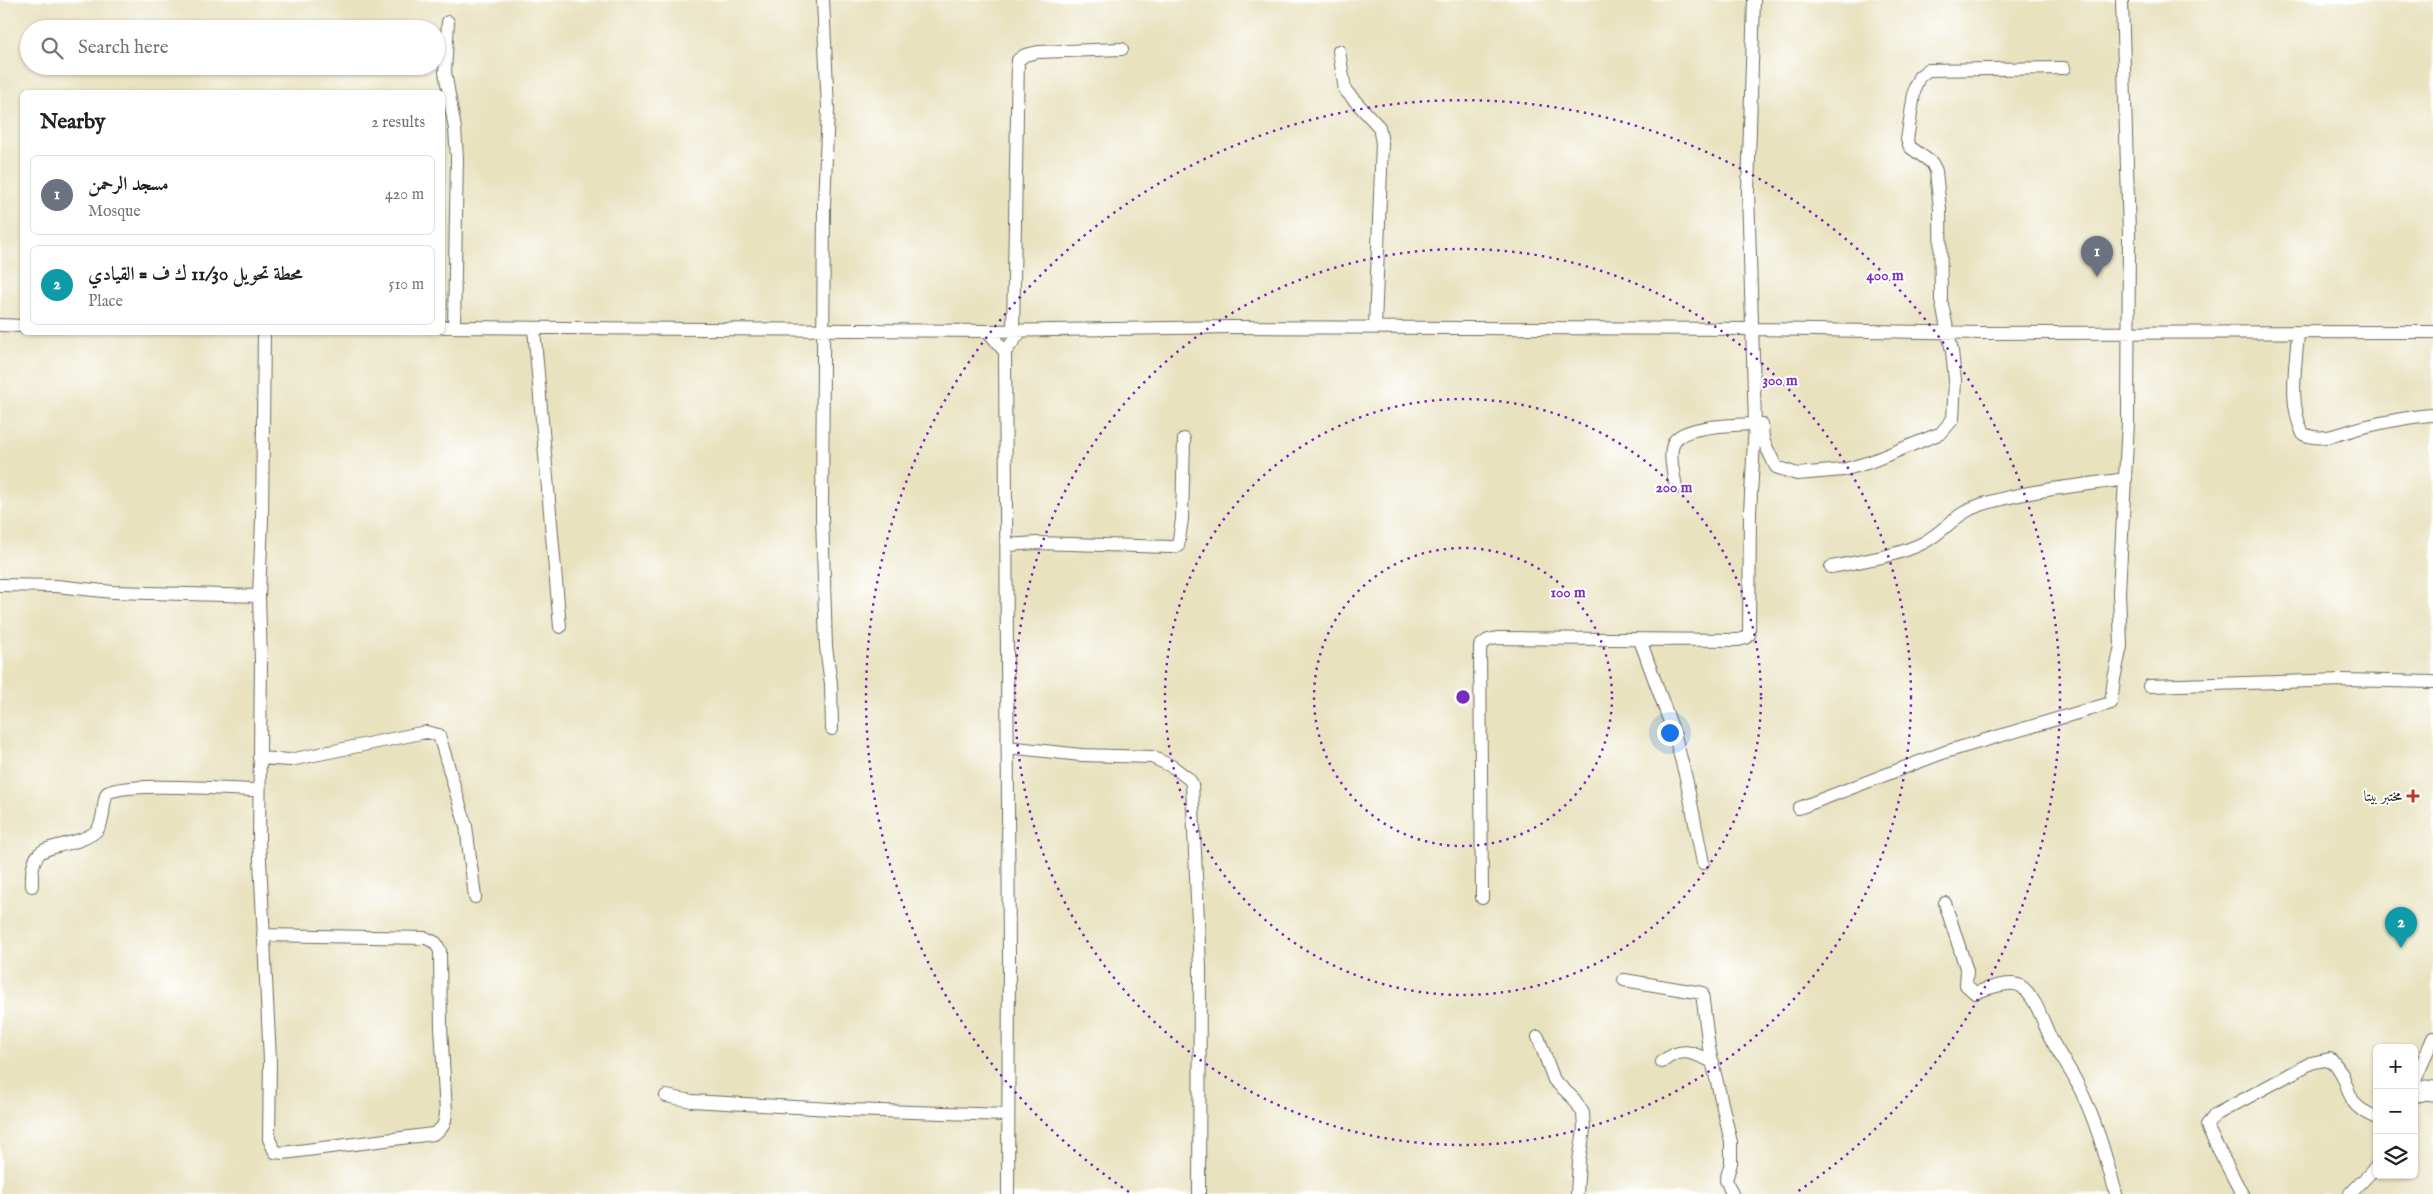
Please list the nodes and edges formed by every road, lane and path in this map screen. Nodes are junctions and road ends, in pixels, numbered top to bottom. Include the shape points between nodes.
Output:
1 (823, 0) edge
2 (1754, 0) edge
3 (2122, 0) edge
4 (448, 22) dead end
5 (1122, 49) dead end
6 (1339, 50) dead end
7 (2064, 68) dead end
8 (0, 326) edge
9 (20, 326) edge
10 (448, 327) edge
11 (1375, 327) junction
12 (534, 328) junction
13 (1755, 329) junction
14 (824, 330) junction
15 (988, 331) junction
16 (1017, 331) junction
17 (1946, 332) junction
18 (2128, 332) junction
19 (2433, 332) edge
20 (2298, 333) junction
21 (264, 335) edge
22 (1005, 352) junction
23 (2433, 415) edge
24 (1755, 424) junction
25 (1184, 439) dead end
26 (2126, 479) junction
27 (1676, 488) dead end
28 (1007, 545) junction
29 (1831, 567) dead end
30 (0, 585) edge
31 (259, 596) junction
32 (560, 627) dead end
33 (1640, 640) junction
34 (2433, 682) edge
35 (2149, 686) dead end
36 (832, 729) dead end
37 (1008, 747) junction
38 (259, 758) junction
39 (259, 790) junction
40 (1800, 808) dead end
41 (1703, 864) dead end
42 (32, 886) dead end
43 (476, 897) dead end
44 (1482, 898) dead end
45 (1945, 903) dead end
46 (263, 935) junction
47 (1624, 980) dead end
48 (1538, 1037) dead end
49 (2433, 1038) edge
50 (1662, 1062) dead end
51 (1713, 1062) junction
52 (2418, 1074) edge
53 (2433, 1091) edge
54 (2418, 1092) edge
55 (666, 1096) dead end
56 (1007, 1115) junction
57 (2373, 1116) edge
58 (2373, 1170) edge
59 (1008, 1194) edge
60 (1199, 1194) edge
61 (1577, 1194) edge
62 (1732, 1194) edge
63 (2116, 1194) edge
64 (2242, 1194) edge
65 (2350, 1194) edge

1 - 14 street via 828,109
2 - 13 street via 1748,191
3 - 18 street via 2130,234
4 - 10 street via 445,72 457,158
5 - 16 street via 1038,52 1018,60
6 - 11 street via 1345,90 1379,127 1382,143
7 - 17 street via 1942,69 1928,70 1919,77 1907,140 1910,147 1932,163 1936,171 1940,209 1941,300
8 - 9 street
10 - 12 street
11 - 13 street
11 - 16 street
12 - 14 street
12 - 32 street
13 - 17 street
13 - 17 street via 1763,440 1776,467 1797,474 1861,465 1941,433 1953,419 1955,380
13 - 24 street
14 - 15 street
14 - 36 street via 822,515
15 - 16 street
15 - 22 street
16 - 22 street
17 - 18 street
18 - 20 street
18 - 26 street
19 - 20 street
20 - 23 street via 2295,418 2303,434 2312,438 2331,437 2415,416
21 - 31 street
22 - 28 street
24 - 27 street via 1685,432 1675,441 1671,455
24 - 33 street via 1749,635 1738,640
25 - 28 street via 1178,546
26 - 29 street via 2041,491 1980,505 1965,511 1925,542 1908,550
26 - 40 street via 2119,592 2121,646 2111,704 1944,752
28 - 37 street
30 - 31 street
31 - 38 street
33 - 41 street via 1679,753
33 - 44 street via 1497,638 1480,646
34 - 35 street via 2343,680
37 - 56 street
37 - 60 street via 1081,755 1152,757 1173,767 1192,784 1200,968
38 - 39 street
38 - 43 street via 290,760 426,732 439,735 466,826
39 - 42 street via 114,789 107,793 101,823 96,831 84,838 39,851 33,859
39 - 46 street
45 - 63 street via 1966,971 1966,985 1975,993 1990,987 2016,984 2031,999 2077,1084 2103,1148
46 - 46 street via 270,1060 269,1139 275,1152 433,1134 440,1130 445,1124 446,1113 440,952 436,943 426,938
47 - 51 street via 1702,993
48 - 61 street via 1554,1080 1583,1113
49 - 52 street
50 - 51 street via 1670,1055 1683,1052
51 - 62 street via 1731,1142 1731,1164 1726,1180
53 - 54 highway
55 - 56 street via 692,1101 849,1110
56 - 59 street
57 - 64 street via 2356,1106 2345,1079 2330,1059 2311,1063 2215,1115 2207,1125 2208,1131
58 - 65 street

